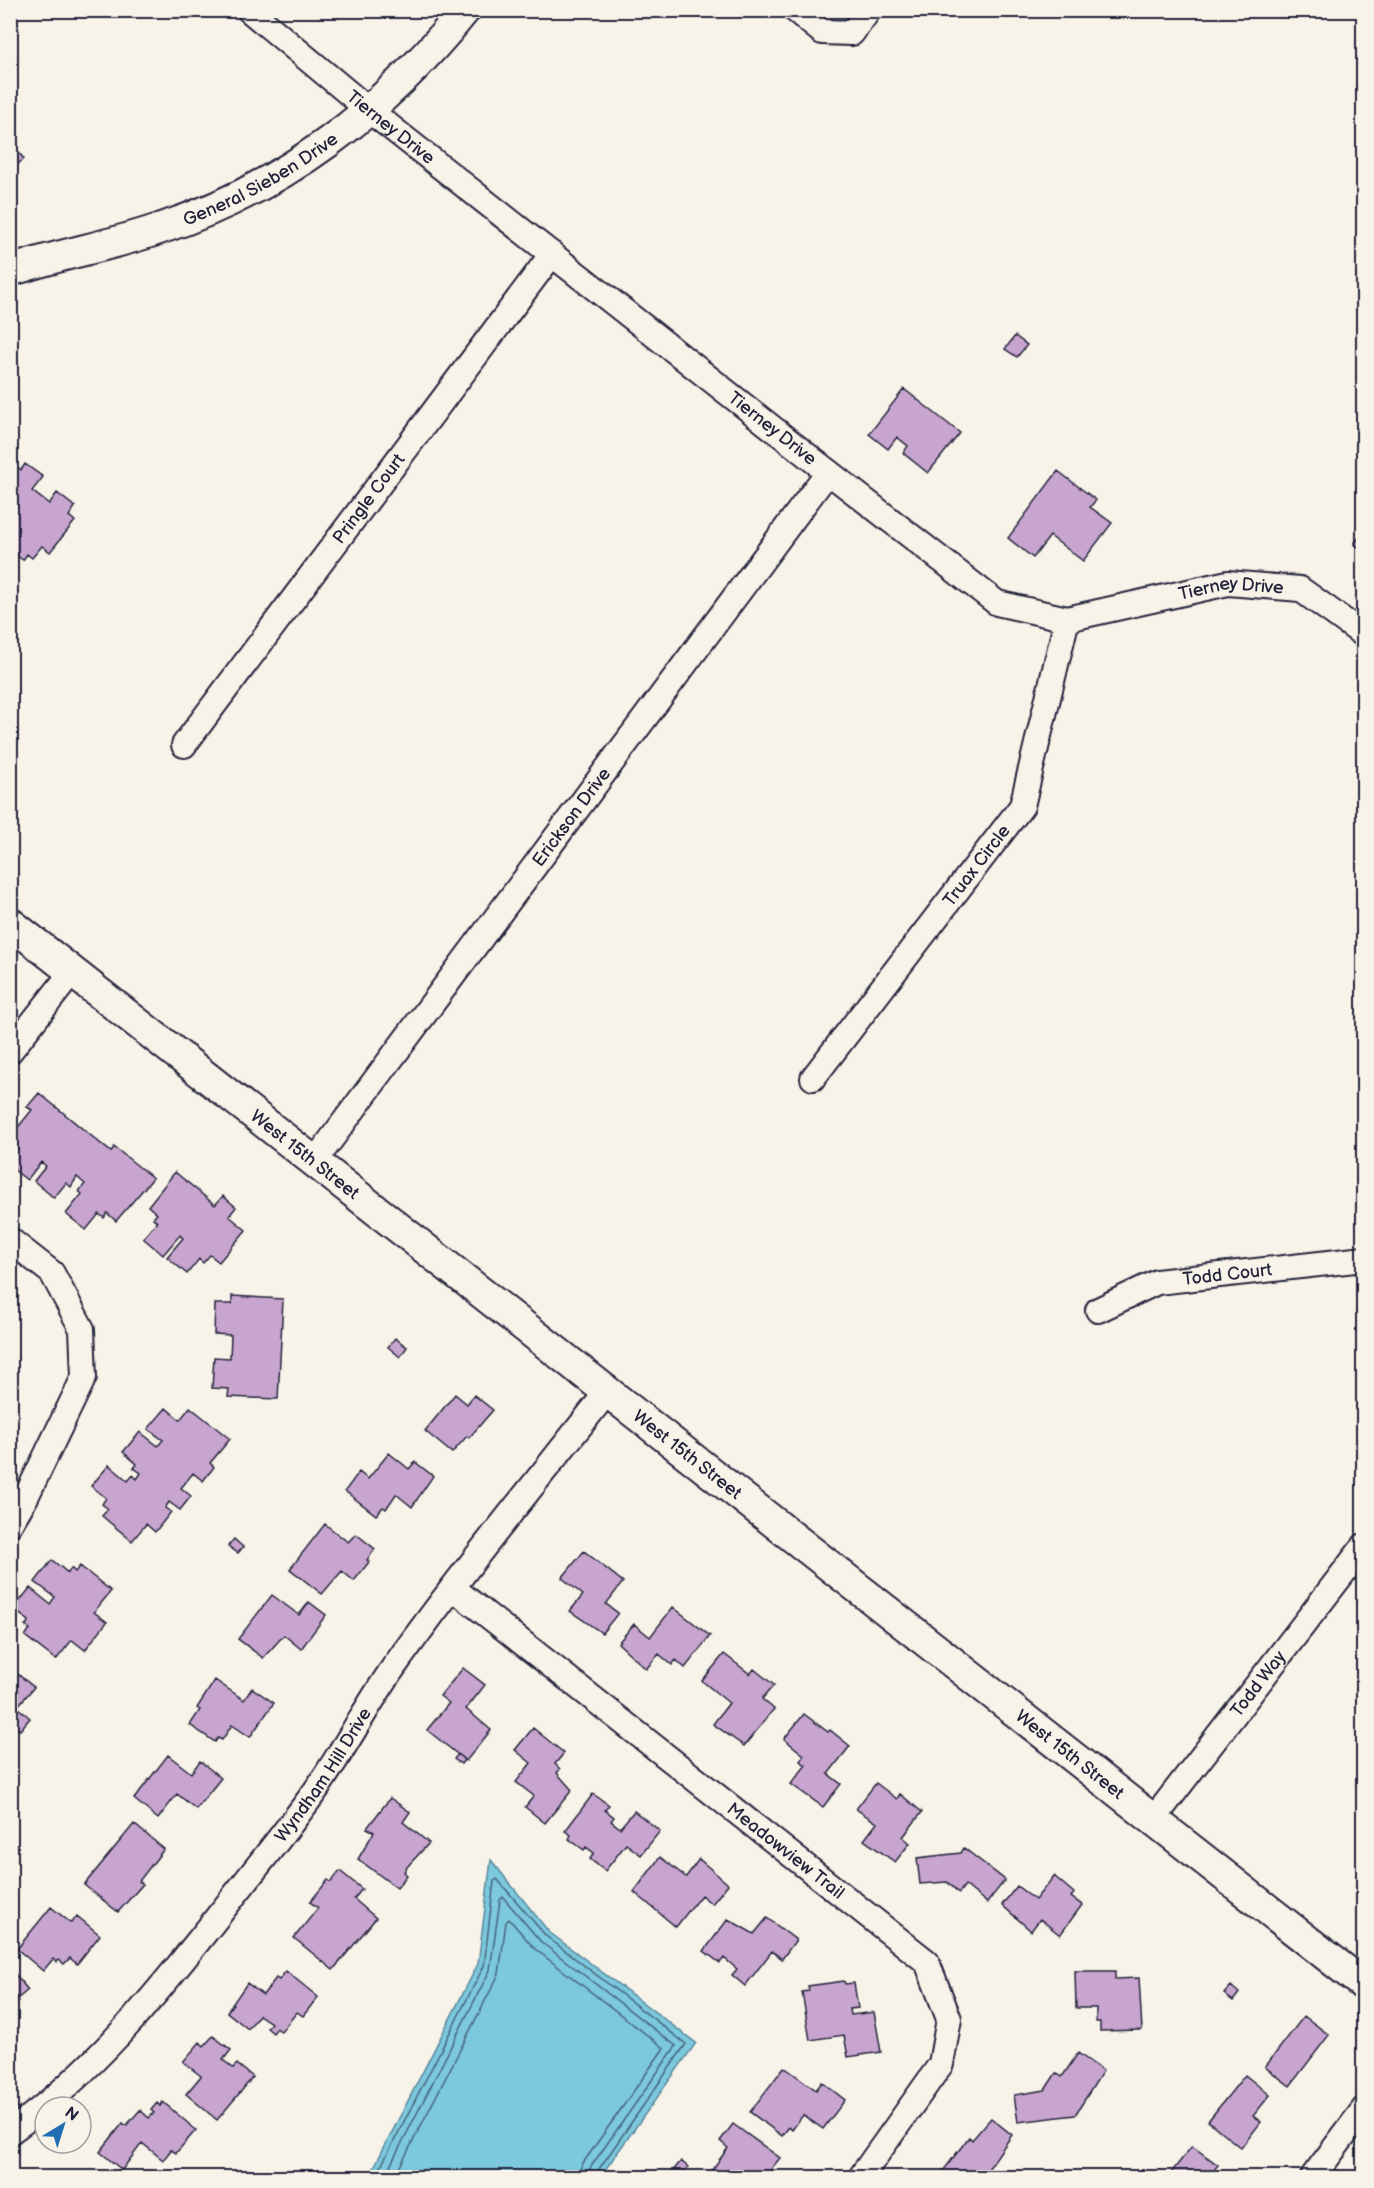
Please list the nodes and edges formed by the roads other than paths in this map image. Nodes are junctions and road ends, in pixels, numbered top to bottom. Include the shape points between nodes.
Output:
1 (249, 10) edge
2 (465, 10) edge
3 (795, 10) edge
4 (869, 10) edge
5 (370, 111) junction
6 (552, 254) junction
7 (10, 271) edge
8 (828, 472) junction
9 (1066, 619) junction
10 (1364, 635) edge
11 (184, 745) dead end
12 (10, 923) edge
13 (73, 972) junction
14 (10, 1051) edge
15 (813, 1078) dead end
16 (315, 1161) junction
17 (10, 1239) edge
18 (1364, 1259) edge
19 (1098, 1310) dead end
20 (607, 1392) junction
21 (10, 1524) edge
22 (1364, 1545) edge
23 (453, 1587) junction
24 (1153, 1820) junction
25 (1364, 1985) edge
26 (1364, 2109) edge
27 (10, 2132) edge
28 (860, 2178) edge
29 (1312, 2178) edge

1 - 5 street, Tierney Drive
2 - 5 street, General Sieben Drive via 418,65
3 - 4 street via 822,32 852,33
5 - 6 street, Tierney Drive
5 - 7 street, General Sieben Drive via 292,167 200,215
6 - 8 street, Tierney Drive
6 - 11 street, Pringle Court
8 - 9 street, Tierney Drive via 997,603
8 - 16 street, Erickson Drive
9 - 10 street, Tierney Drive via 1228,583 1300,589
9 - 15 street, Truax Circle via 1022,806
12 - 13 street, West 15th Street
13 - 14 street
13 - 16 street, West 15th Street
16 - 20 street, West 15th Street
17 - 21 street via 52,1274 82,1329 84,1377
18 - 19 street, Todd Court via 1157,1282
20 - 23 street, Wyndham Hill Drive
20 - 24 street, West 15th Street
22 - 24 street, Todd Way
23 - 27 street, Wyndham Hill Drive via 397,1663 316,1789 166,1983 88,2068
23 - 28 street, Meadowview Trail via 927,1962 949,2019 941,2064
24 - 25 street, West 15th Street
26 - 29 street

